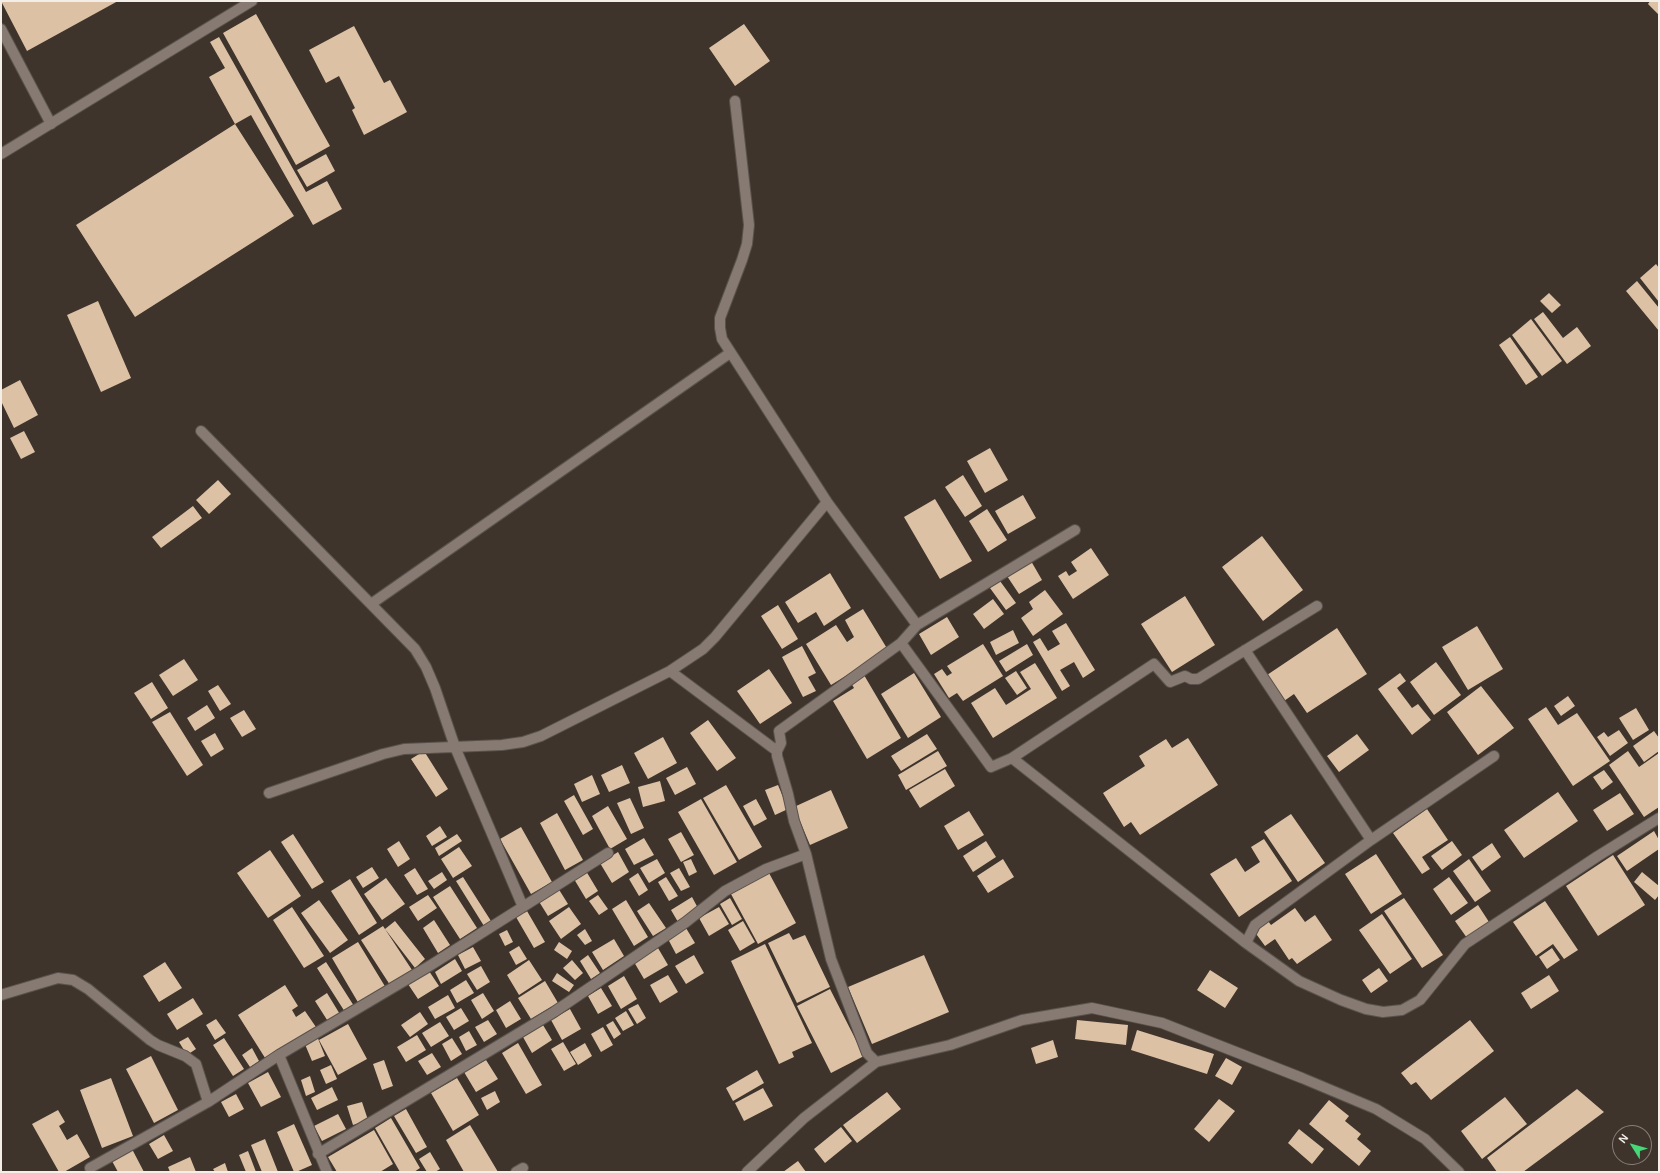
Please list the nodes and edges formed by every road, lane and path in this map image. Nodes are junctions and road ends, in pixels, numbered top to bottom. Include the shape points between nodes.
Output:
1 (252, 1) edge
2 (1, 29) edge
3 (735, 101) dead end
4 (51, 124) junction
5 (1, 154) edge
6 (730, 353) junction
7 (201, 430) dead end
8 (827, 502) junction
9 (1075, 530) dead end
10 (371, 604) junction
11 (1316, 606) dead end
12 (917, 625) junction
13 (901, 643) junction
14 (1245, 650) junction
15 (670, 671) junction
16 (455, 747) junction
17 (777, 751) junction
18 (1494, 756) dead end
19 (1012, 758) junction
20 (269, 793) dead end
21 (1659, 818) edge
22 (1371, 840) junction
23 (608, 853) dead end
24 (806, 854) junction
25 (523, 907) junction
26 (1246, 943) junction
27 (1, 995) edge
28 (279, 1055) junction
29 (876, 1062) junction
30 (208, 1102) junction
31 (318, 1154) junction
32 (90, 1168) dead end
33 (327, 1172) edge
34 (748, 1172) edge
35 (1459, 1172) edge

1 - 4 street
2 - 4 street
3 - 6 street via 749,225 747,244 720,318 722,339
4 - 5 street
6 - 8 street
6 - 10 street
7 - 10 street
8 - 12 street
8 - 15 street via 714,637 702,649
9 - 12 street
10 - 16 street via 415,649 426,667
11 - 14 street
12 - 13 street
13 - 17 street via 779,731 780,743
13 - 19 street via 991,767
14 - 19 street via 1198,679 1185,676 1170,682 1154,664
14 - 22 street
15 - 16 street via 541,736 502,745
15 - 17 street
16 - 20 street via 404,749 383,754
16 - 25 street
17 - 24 street via 794,821
18 - 22 street
19 - 26 street
21 - 26 street via 1465,944 1420,1000 1402,1010 1383,1012 1341,1000 1299,981
22 - 26 street via 1255,925
23 - 25 street
24 - 29 street via 831,959 867,1053
24 - 31 street via 766,869 725,891 686,922 554,1012
25 - 28 street
27 - 30 street via 58,978 73,980 88,989 150,1040 185,1056 196,1064
28 - 30 street
28 - 31 street
29 - 34 street via 804,1118
29 - 35 street via 950,1045 1022,1020 1092,1008 1162,1023 1376,1109 1425,1139
30 - 32 street
31 - 33 street

